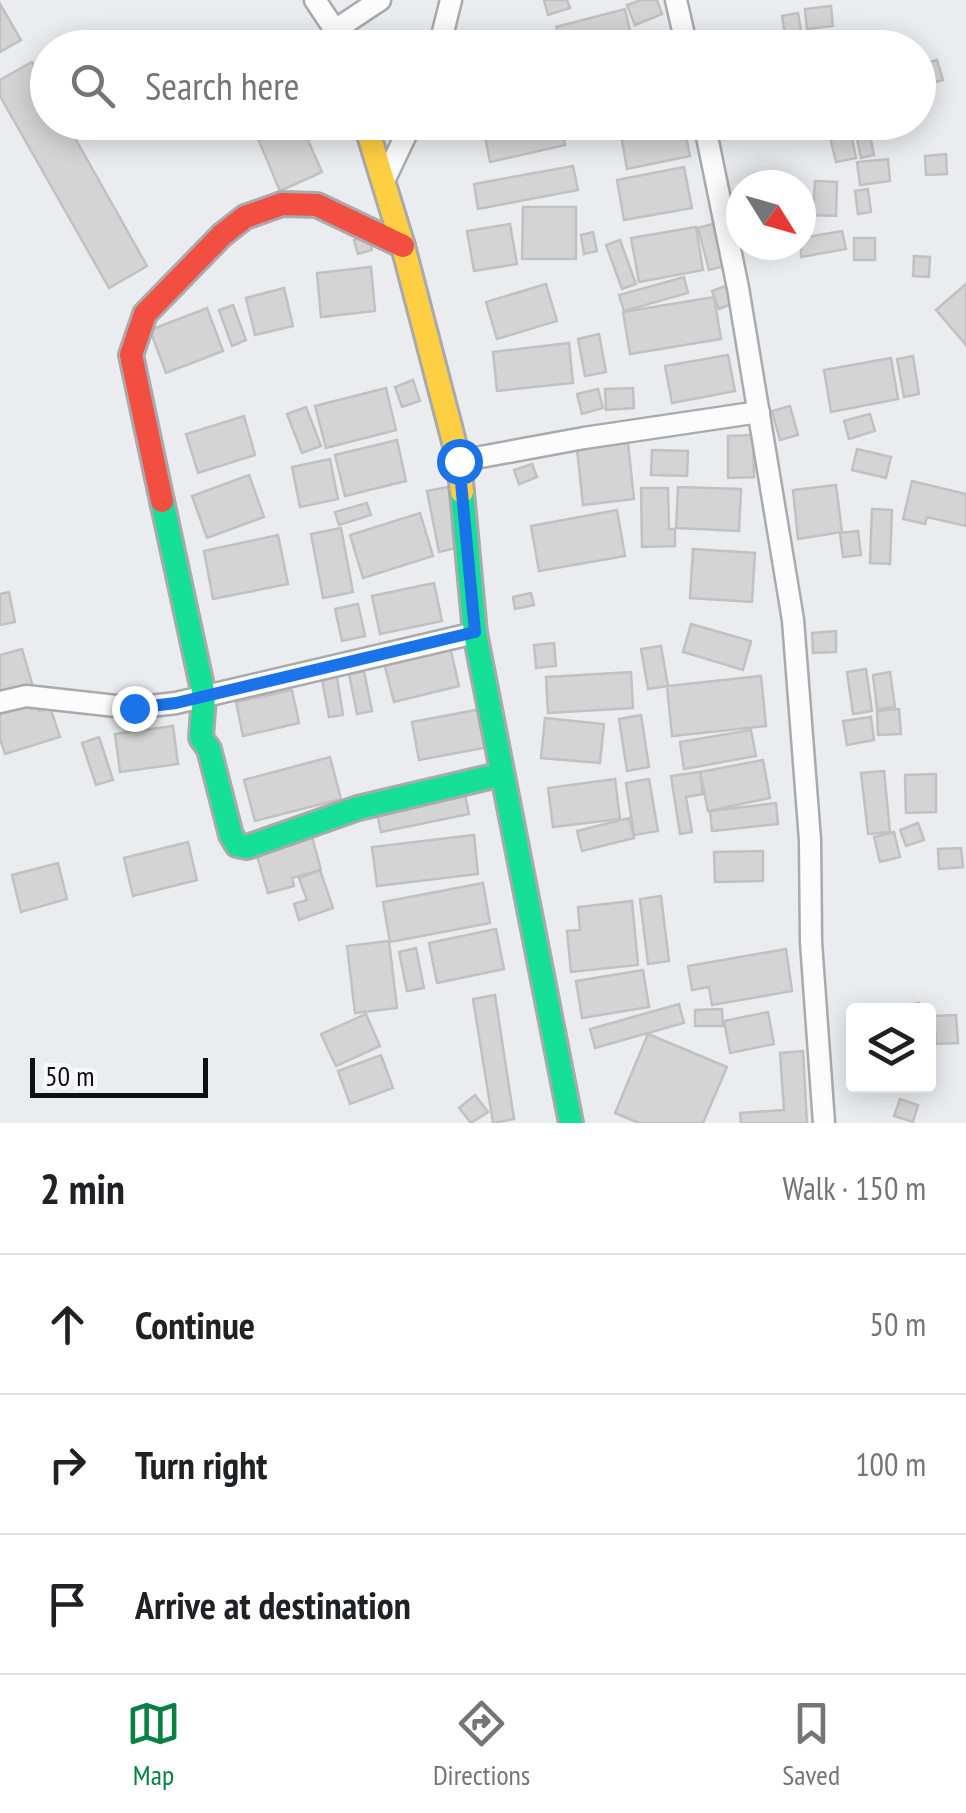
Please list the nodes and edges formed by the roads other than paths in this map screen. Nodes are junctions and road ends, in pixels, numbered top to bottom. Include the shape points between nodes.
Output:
1 (315, 0) edge
2 (380, 0) edge
3 (451, 0) edge
4 (676, 0) edge
5 (333, 30) edge
6 (348, 30) edge
7 (444, 30) edge
8 (683, 30) edge
9 (370, 140) edge
10 (403, 140) edge
11 (708, 140) edge
12 (383, 183) junction
13 (402, 246) junction
14 (759, 412) junction
15 (459, 461) junction
16 (475, 632) junction
17 (204, 695) junction
18 (0, 702) edge
19 (502, 774) junction
20 (571, 1123) edge
21 (824, 1123) edge

1 - 5 street
2 - 6 street
3 - 7 street
4 - 8 street
9 - 12 street
10 - 12 street
11 - 14 street
12 - 13 street
13 - 15 street
13 - 17 street via 318,205 282,204 245,217 222,235 145,314 131,354
14 - 15 street
14 - 21 street via 793,620
15 - 16 street
16 - 17 street
16 - 19 street
17 - 18 street via 134,708 26,696
17 - 19 street via 202,738 237,845
19 - 20 street

